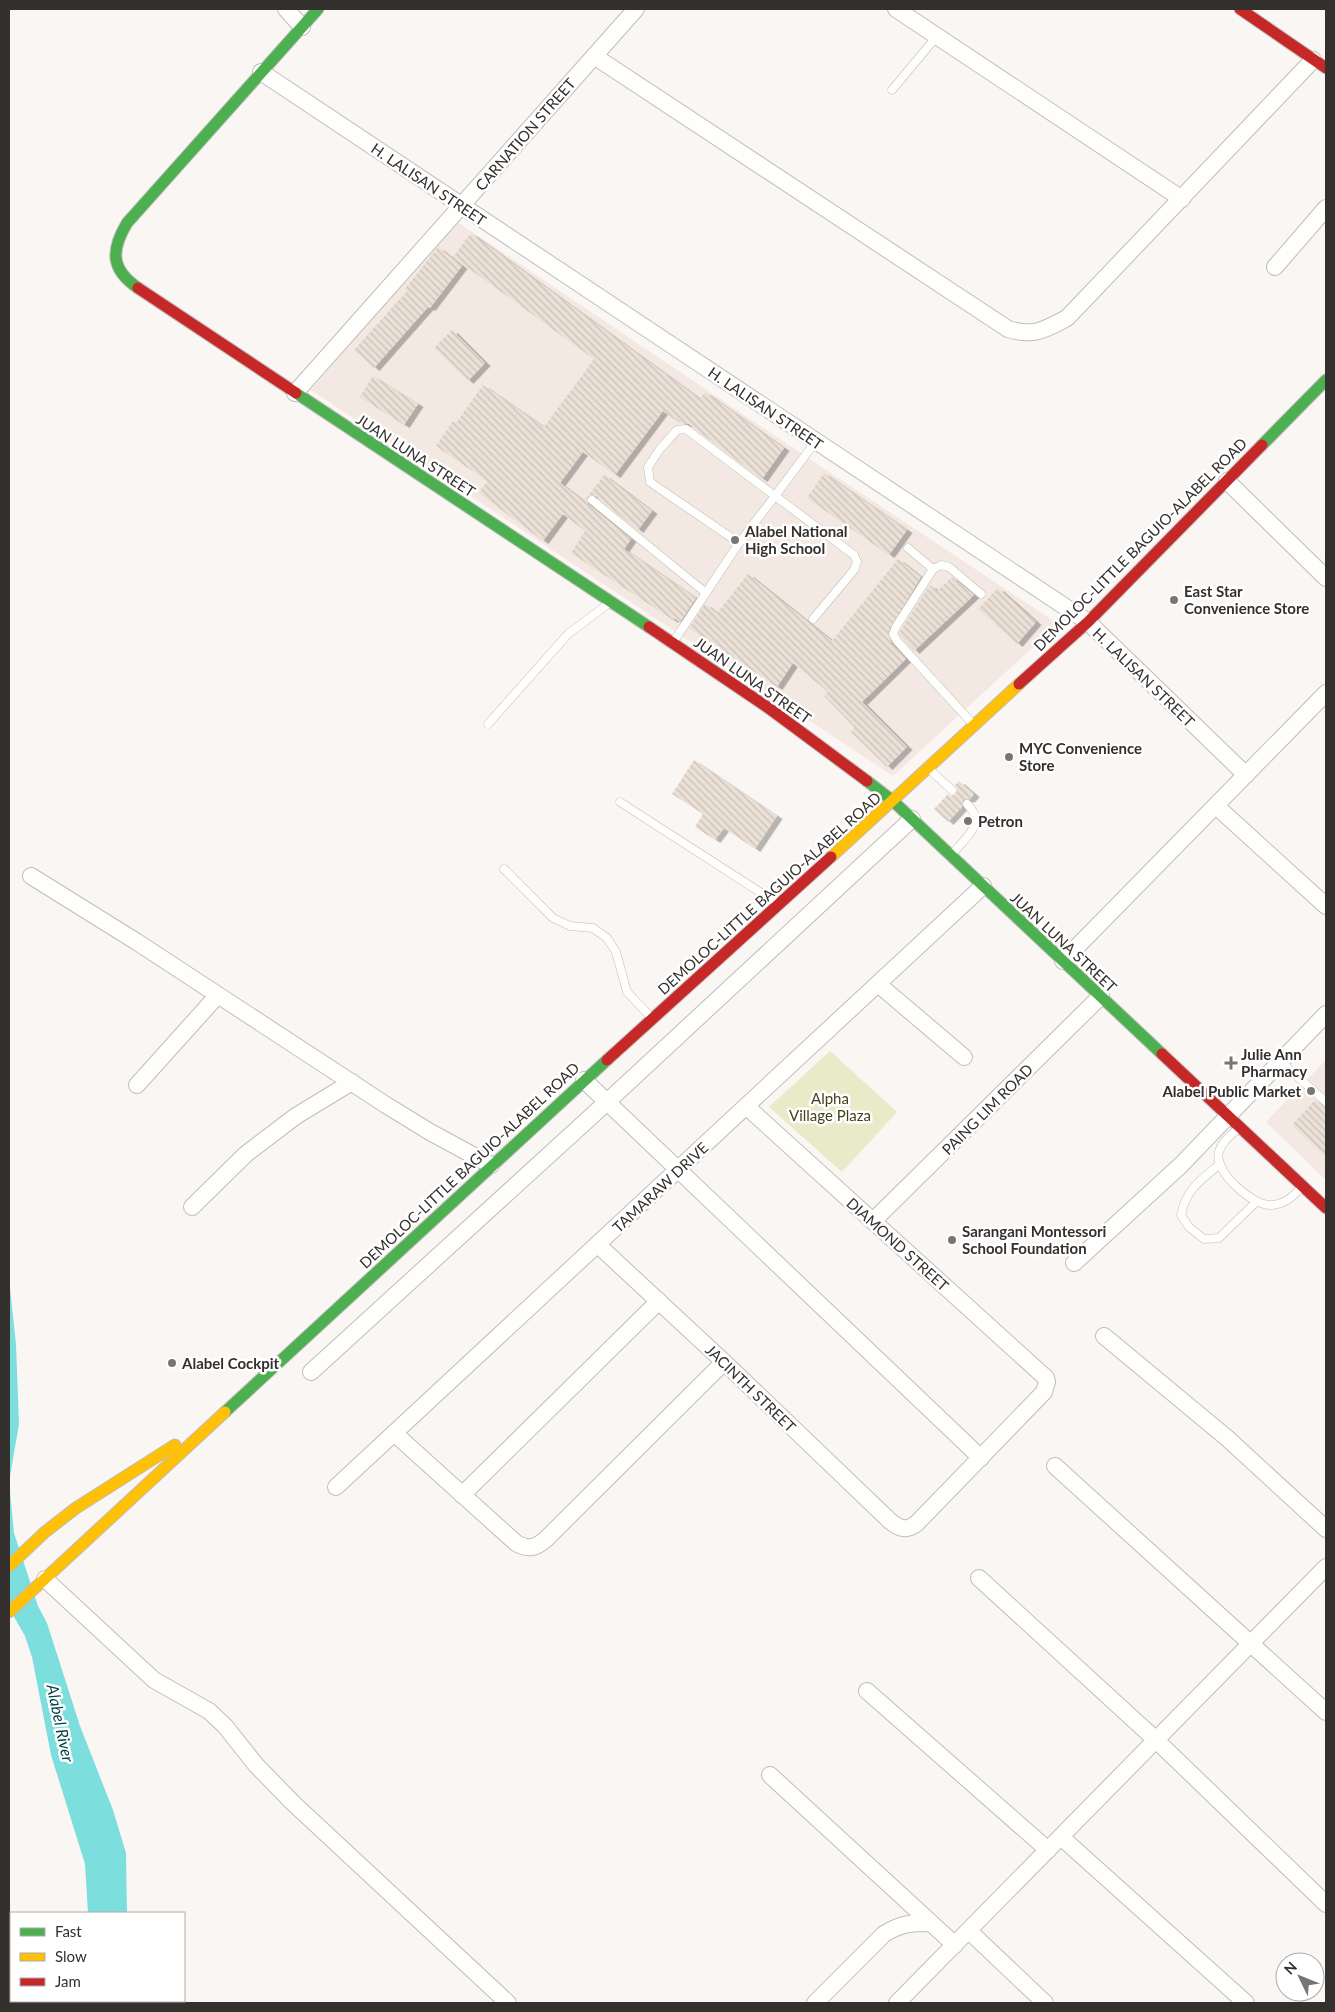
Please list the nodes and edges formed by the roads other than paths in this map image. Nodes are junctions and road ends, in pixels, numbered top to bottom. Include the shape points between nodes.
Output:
1 (286, 9) edge
2 (318, 9) edge
3 (636, 9) edge
4 (896, 9) edge
5 (1240, 9) edge
6 (302, 27) junction
7 (937, 36) junction
8 (594, 56) junction
9 (1320, 64) edge
10 (261, 72) junction
11 (892, 90) dead end
12 (1182, 199) junction
13 (462, 206) junction
14 (1326, 208) edge
15 (1275, 267) dead end
16 (1326, 380) edge
17 (294, 393) junction
18 (816, 441) junction
19 (1227, 481) junction
20 (776, 496) junction
21 (592, 500) dead end
22 (739, 543) junction
23 (908, 548) dead end
24 (933, 569) junction
25 (1326, 578) edge
26 (706, 593) junction
27 (981, 594) dead end
28 (610, 602) junction
29 (813, 619) dead end
30 (1088, 622) junction
31 (673, 642) junction
32 (1326, 693) edge
33 (488, 724) dead end
34 (974, 724) junction
35 (928, 768) junction
36 (1246, 775) junction
37 (952, 790) dead end
38 (893, 801) junction
39 (620, 802) dead end
40 (967, 804) dead end
41 (1216, 806) junction
42 (912, 819) junction
43 (950, 856) junction
44 (504, 869) dead end
45 (31, 876) dead end
46 (983, 886) junction
47 (779, 904) junction
48 (1326, 906) edge
49 (1063, 961) junction
50 (878, 984) junction
51 (217, 996) junction
52 (1101, 996) junction
53 (1326, 1014) edge
54 (652, 1019) junction
55 (964, 1057) dead end
56 (1281, 1062) junction
57 (584, 1080) junction
58 (352, 1082) junction
59 (137, 1085) dead end
60 (607, 1102) junction
61 (1326, 1102) edge
62 (746, 1107) junction
63 (1235, 1122) junction
64 (1221, 1135) junction
65 (1220, 1164) junction
66 (491, 1165) junction
67 (679, 1170) junction
68 (1303, 1186) junction
69 (1256, 1202) junction
70 (192, 1207) dead end
71 (1326, 1208) edge
72 (873, 1221) junction
73 (598, 1245) junction
74 (1074, 1263) dead end
75 (659, 1301) junction
76 (1104, 1336) dead end
77 (724, 1362) junction
78 (311, 1372) dead end
79 (220, 1416) junction
80 (394, 1433) junction
81 (980, 1458) junction
82 (1055, 1466) dead end
83 (336, 1488) dead end
84 (462, 1495) junction
85 (1326, 1529) edge
86 (9, 1566) edge
87 (1326, 1567) edge
88 (979, 1578) dead end
89 (41, 1581) junction
90 (9, 1612) edge
91 (1252, 1643) junction
92 (867, 1690) dead end
93 (1326, 1712) edge
94 (1156, 1740) junction
95 (770, 1774) dead end
96 (1061, 1837) junction
97 (1048, 1850) junction
98 (1326, 1904) edge
99 (932, 1923) junction
100 (969, 1931) junction
101 (955, 1945) junction
102 (508, 2003) edge
103 (815, 2003) edge
104 (897, 2003) edge
105 (1045, 2003) edge
106 (1246, 2003) edge

1 - 6 street
2 - 6 main road
3 - 8 street, CARNATION STREET
4 - 7 street
5 - 9 main road
6 - 10 main road
7 - 11 lane
7 - 12 street
8 - 12 street via 1018,332 1031,334 1068,318
8 - 13 street, CARNATION STREET
9 - 12 street
10 - 13 street, H. LALISAN STREET
10 - 17 main road, JUAN LUNA STREET via 135,212 118,236 114,260 119,272 129,282
13 - 17 street, CARNATION STREET
13 - 18 street, H. LALISAN STREET
14 - 15 street
16 - 19 main road, DEMOLOC-LITTLE BAGUIO-ALABEL ROAD
17 - 28 main road, JUAN LUNA STREET
18 - 20 lane
18 - 30 street, H. LALISAN STREET
19 - 25 street
19 - 30 main road, DEMOLOC-LITTLE BAGUIO-ALABEL ROAD
20 - 22 lane
20 - 22 lane via 686,428 677,430 660,449 648,468 650,482
20 - 29 lane via 854,555 854,570
21 - 26 lane
22 - 26 lane
23 - 24 lane
24 - 27 lane via 941,565 949,567
24 - 34 lane via 894,634
26 - 31 lane
28 - 31 main road, JUAN LUNA STREET
28 - 33 lane via 568,634
30 - 34 main road, DEMOLOC-LITTLE BAGUIO-ALABEL ROAD
30 - 36 street, H. LALISAN STREET
31 - 38 main road, JUAN LUNA STREET
32 - 36 street
34 - 35 main road, DEMOLOC-LITTLE BAGUIO-ALABEL ROAD
35 - 37 lane
35 - 38 main road, DEMOLOC-LITTLE BAGUIO-ALABEL ROAD
36 - 41 street
38 - 42 main road, JUAN LUNA STREET
38 - 47 main road, DEMOLOC-LITTLE BAGUIO-ALABEL ROAD
39 - 47 lane
40 - 43 lane via 974,810 976,819 973,831
41 - 48 street
41 - 49 street
42 - 43 main road, JUAN LUNA STREET
42 - 60 street
43 - 46 main road, JUAN LUNA STREET
44 - 54 lane via 553,918 570,926 593,928 607,938 616,952 627,992
45 - 51 street
46 - 49 main road, JUAN LUNA STREET
46 - 50 street, TAMARAW DRIVE
47 - 54 main road, DEMOLOC-LITTLE BAGUIO-ALABEL ROAD
49 - 52 main road, JUAN LUNA STREET
50 - 55 street
50 - 62 street, TAMARAW DRIVE
51 - 58 street
51 - 59 street
52 - 63 main road, JUAN LUNA STREET
52 - 72 street, PAING LIM ROAD
53 - 56 street
54 - 57 main road, DEMOLOC-LITTLE BAGUIO-ALABEL ROAD
56 - 61 lane
56 - 63 street
57 - 60 street
57 - 66 main road, DEMOLOC-LITTLE BAGUIO-ALABEL ROAD
58 - 66 street via 430,1132
58 - 70 street via 296,1116 246,1154
60 - 67 street
60 - 78 street
62 - 67 street, TAMARAW DRIVE
62 - 72 street, DIAMOND STREET
63 - 64 street
63 - 68 main road, JUAN LUNA STREET
64 - 65 lane
64 - 74 street via 1182,1165
65 - 69 lane via 1226,1176
65 - 69 lane via 1191,1189 1184,1201 1181,1215 1189,1227 1204,1239 1219,1238
66 - 79 main road, DEMOLOC-LITTLE BAGUIO-ALABEL ROAD
67 - 73 street, TAMARAW DRIVE
67 - 81 street
68 - 69 lane via 1288,1201 1271,1206
68 - 71 main road, JUAN LUNA STREET
72 - 81 street, DIAMOND STREET via 1047,1382 1044,1392
73 - 75 street, JACINTH STREET
73 - 80 street, TAMARAW DRIVE
75 - 77 street, JACINTH STREET
75 - 84 street
76 - 85 street via 1227,1438
77 - 81 street, JACINTH STREET via 890,1521 904,1529 916,1524
77 - 84 street via 538,1546 522,1547 516,1543
79 - 86 main road, DEMOLOC-LITTLE BAGUIO-ALABEL ROAD via 98,1493 66,1516
79 - 89 main road, DEMOLOC-LITTLE BAGUIO-ALABEL ROAD
80 - 83 street, TAMARAW DRIVE
80 - 84 street
82 - 91 street
87 - 91 street
88 - 94 street
89 - 90 main road, DEMOLOC-LITTLE BAGUIO-ALABEL ROAD
89 - 102 street via 154,1680 209,1711 292,1803
91 - 93 street
91 - 94 street
92 - 97 street
94 - 96 street
94 - 98 street
95 - 99 street
96 - 97 street
96 - 106 street
97 - 100 street
99 - 101 street
99 - 103 street via 906,1923 884,1934
100 - 101 street
100 - 105 street
101 - 104 street

